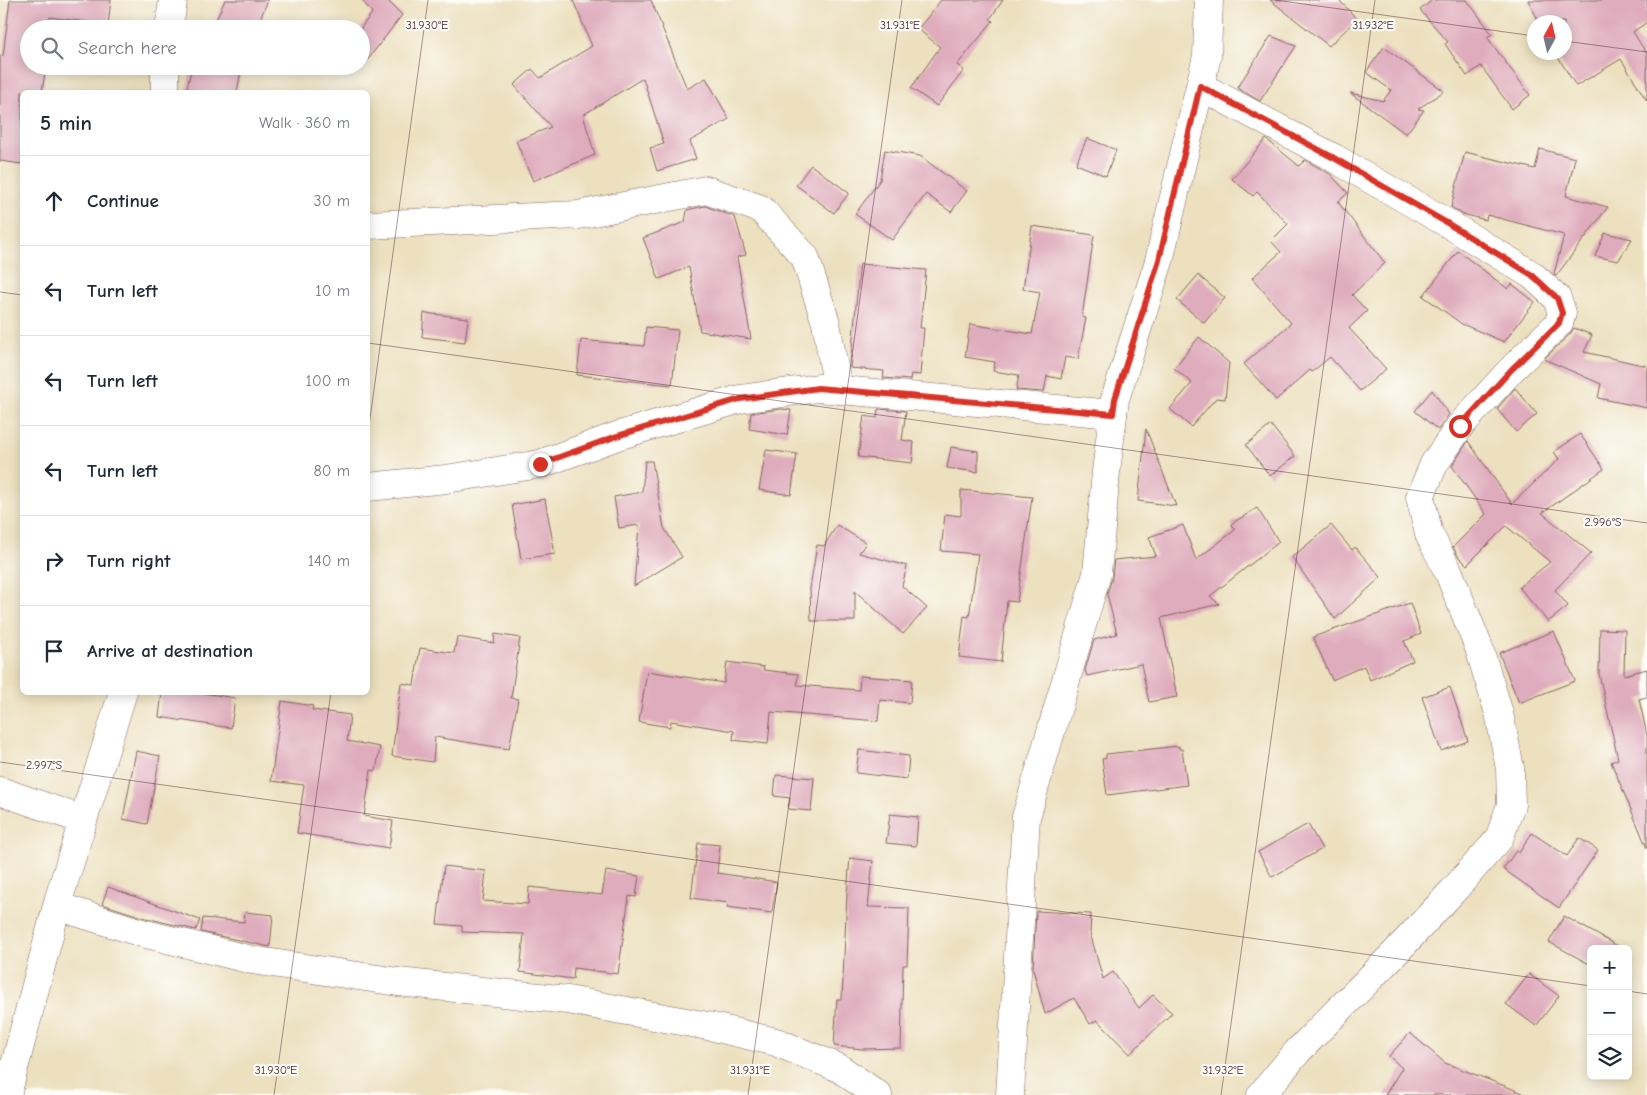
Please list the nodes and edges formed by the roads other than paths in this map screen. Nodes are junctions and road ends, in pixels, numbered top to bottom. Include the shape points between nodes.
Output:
1 (173, 0) edge
2 (1209, 0) edge
3 (170, 20) edge
4 (165, 75) edge
5 (1200, 86) junction
6 (165, 90) edge
7 (370, 225) edge
8 (838, 389) junction
9 (1113, 414) junction
10 (370, 487) edge
11 (122, 695) edge
12 (0, 791) edge
13 (83, 820) junction
14 (57, 906) junction
15 (7, 1095) edge
16 (878, 1095) edge
17 (1010, 1095) edge
18 (1261, 1095) edge

1 - 3 street
2 - 5 street via 1207,56
4 - 6 street
5 - 9 street via 1159,260
5 - 18 street via 1358,172 1532,275 1557,298 1562,313 1559,323 1460,426 1434,464 1420,497 1429,534 1449,573 1479,648 1499,713 1510,768 1511,805 1499,839 1298,1051
7 - 8 street via 578,215 706,190 761,209 805,257 826,323
8 - 9 street
8 - 10 street via 818,388 740,399 617,436 540,464
9 - 17 street via 1097,574 1026,817
11 - 13 street
12 - 13 street
13 - 14 street
14 - 15 street
14 - 16 street via 142,933 252,960 398,982 568,1000 776,1042 839,1068

